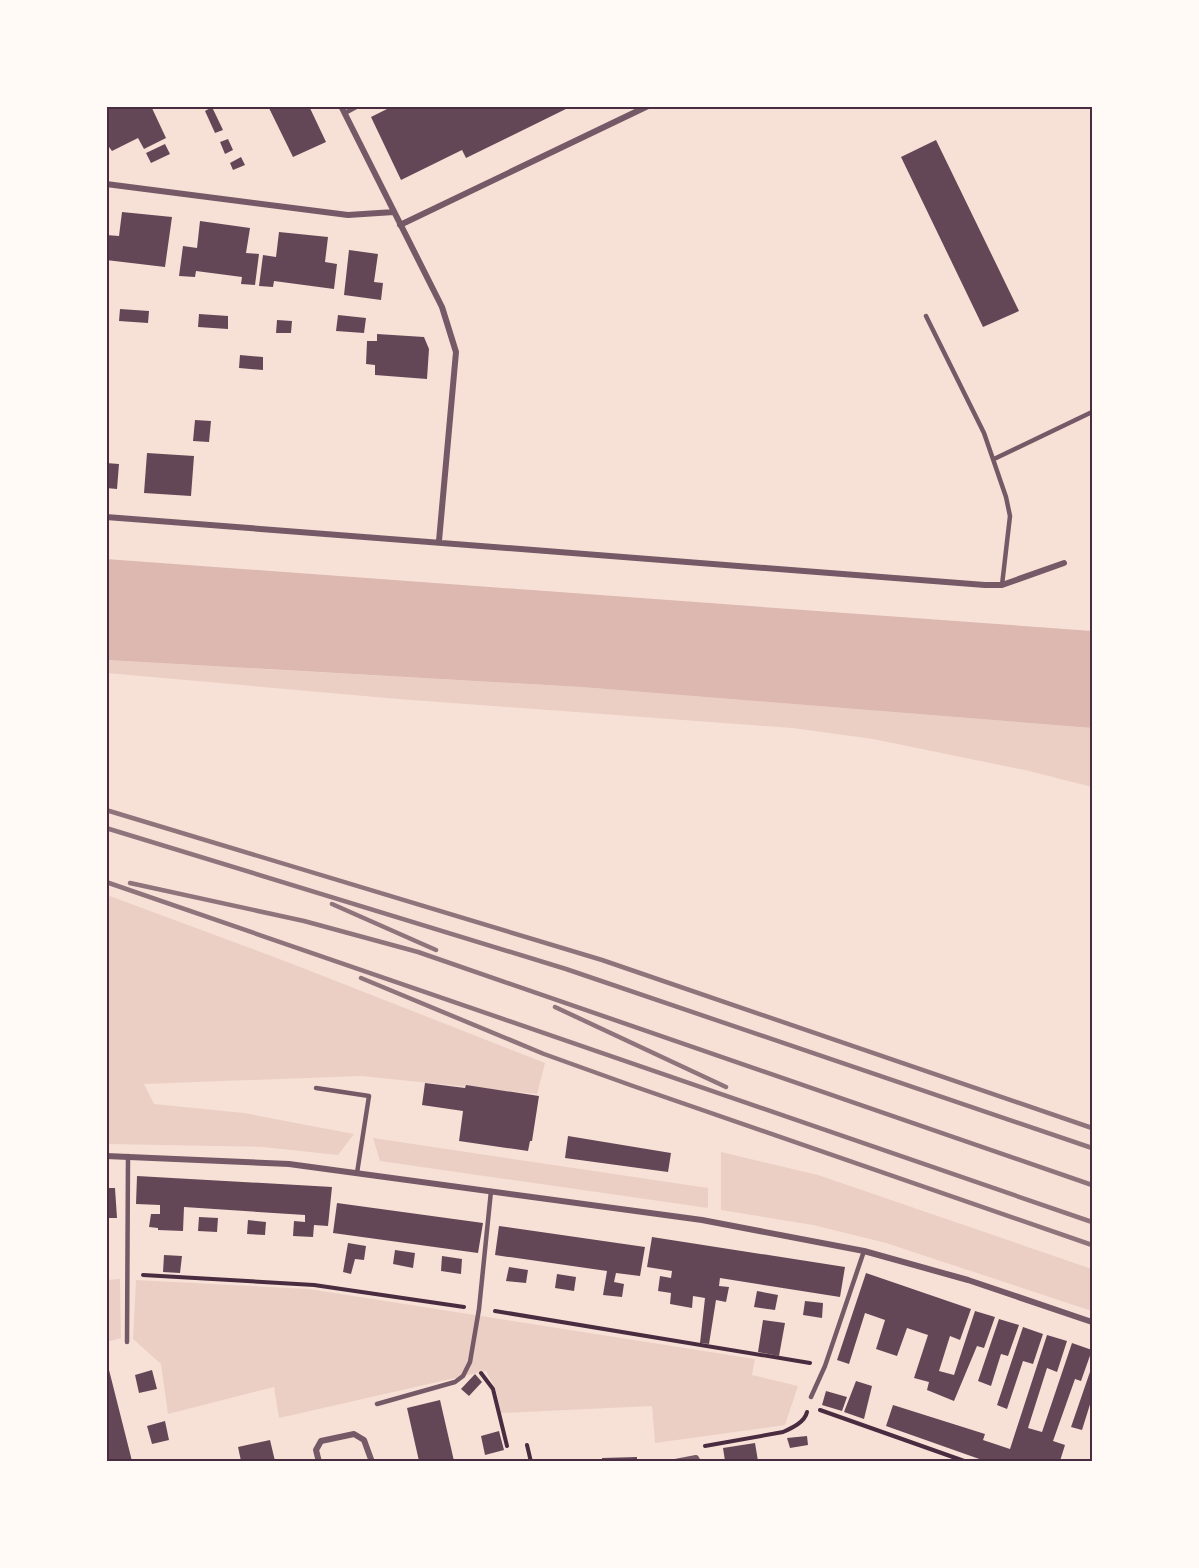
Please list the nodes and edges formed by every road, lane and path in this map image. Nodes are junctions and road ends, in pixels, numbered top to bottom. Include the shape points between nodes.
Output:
1 (358, 106) edge
2 (648, 106) edge
3 (343, 110) edge
4 (106, 184) edge
5 (394, 212) junction
6 (400, 225) junction
7 (926, 316) dead end
8 (1092, 412) edge
9 (994, 459) junction
10 (106, 517) edge
11 (439, 541) junction
12 (1065, 563) dead end
13 (1002, 585) junction
14 (316, 1088) dead end
15 (106, 1156) edge
16 (128, 1156) junction
17 (357, 1173) junction
18 (491, 1191) junction
19 (864, 1251) junction
20 (1092, 1322) edge
21 (127, 1342) dead end
22 (470, 1362) junction
23 (811, 1396) junction
24 (377, 1404) dead end
25 (527, 1445) dead end
26 (507, 1446) dead end
27 (697, 1460) edge
28 (319, 1461) edge
29 (372, 1461) edge
30 (531, 1461) edge
31 (675, 1461) edge
32 (967, 1461) edge

1 - 3 lane
2 - 6 street
3 - 5 street
4 - 5 street via 348,215
5 - 6 street
6 - 11 street via 442,307 456,352
7 - 9 lane
8 - 9 lane
9 - 13 lane via 1010,516
10 - 11 street
11 - 13 street
12 - 13 street
14 - 17 lane via 369,1096
15 - 16 street
16 - 17 street via 289,1164
16 - 21 lane
17 - 18 street
18 - 19 street via 702,1220
18 - 22 lane
19 - 20 street via 968,1280
19 - 23 lane
22 - 24 lane via 455,1383
22 - 26 path via 493,1389
23 - 27 path via 806,1417 794,1427 706,1444
23 - 32 path via 813,1408
25 - 30 path
27 - 31 street
28 - 29 street via 316,1450 321,1441 354,1434 364,1440

